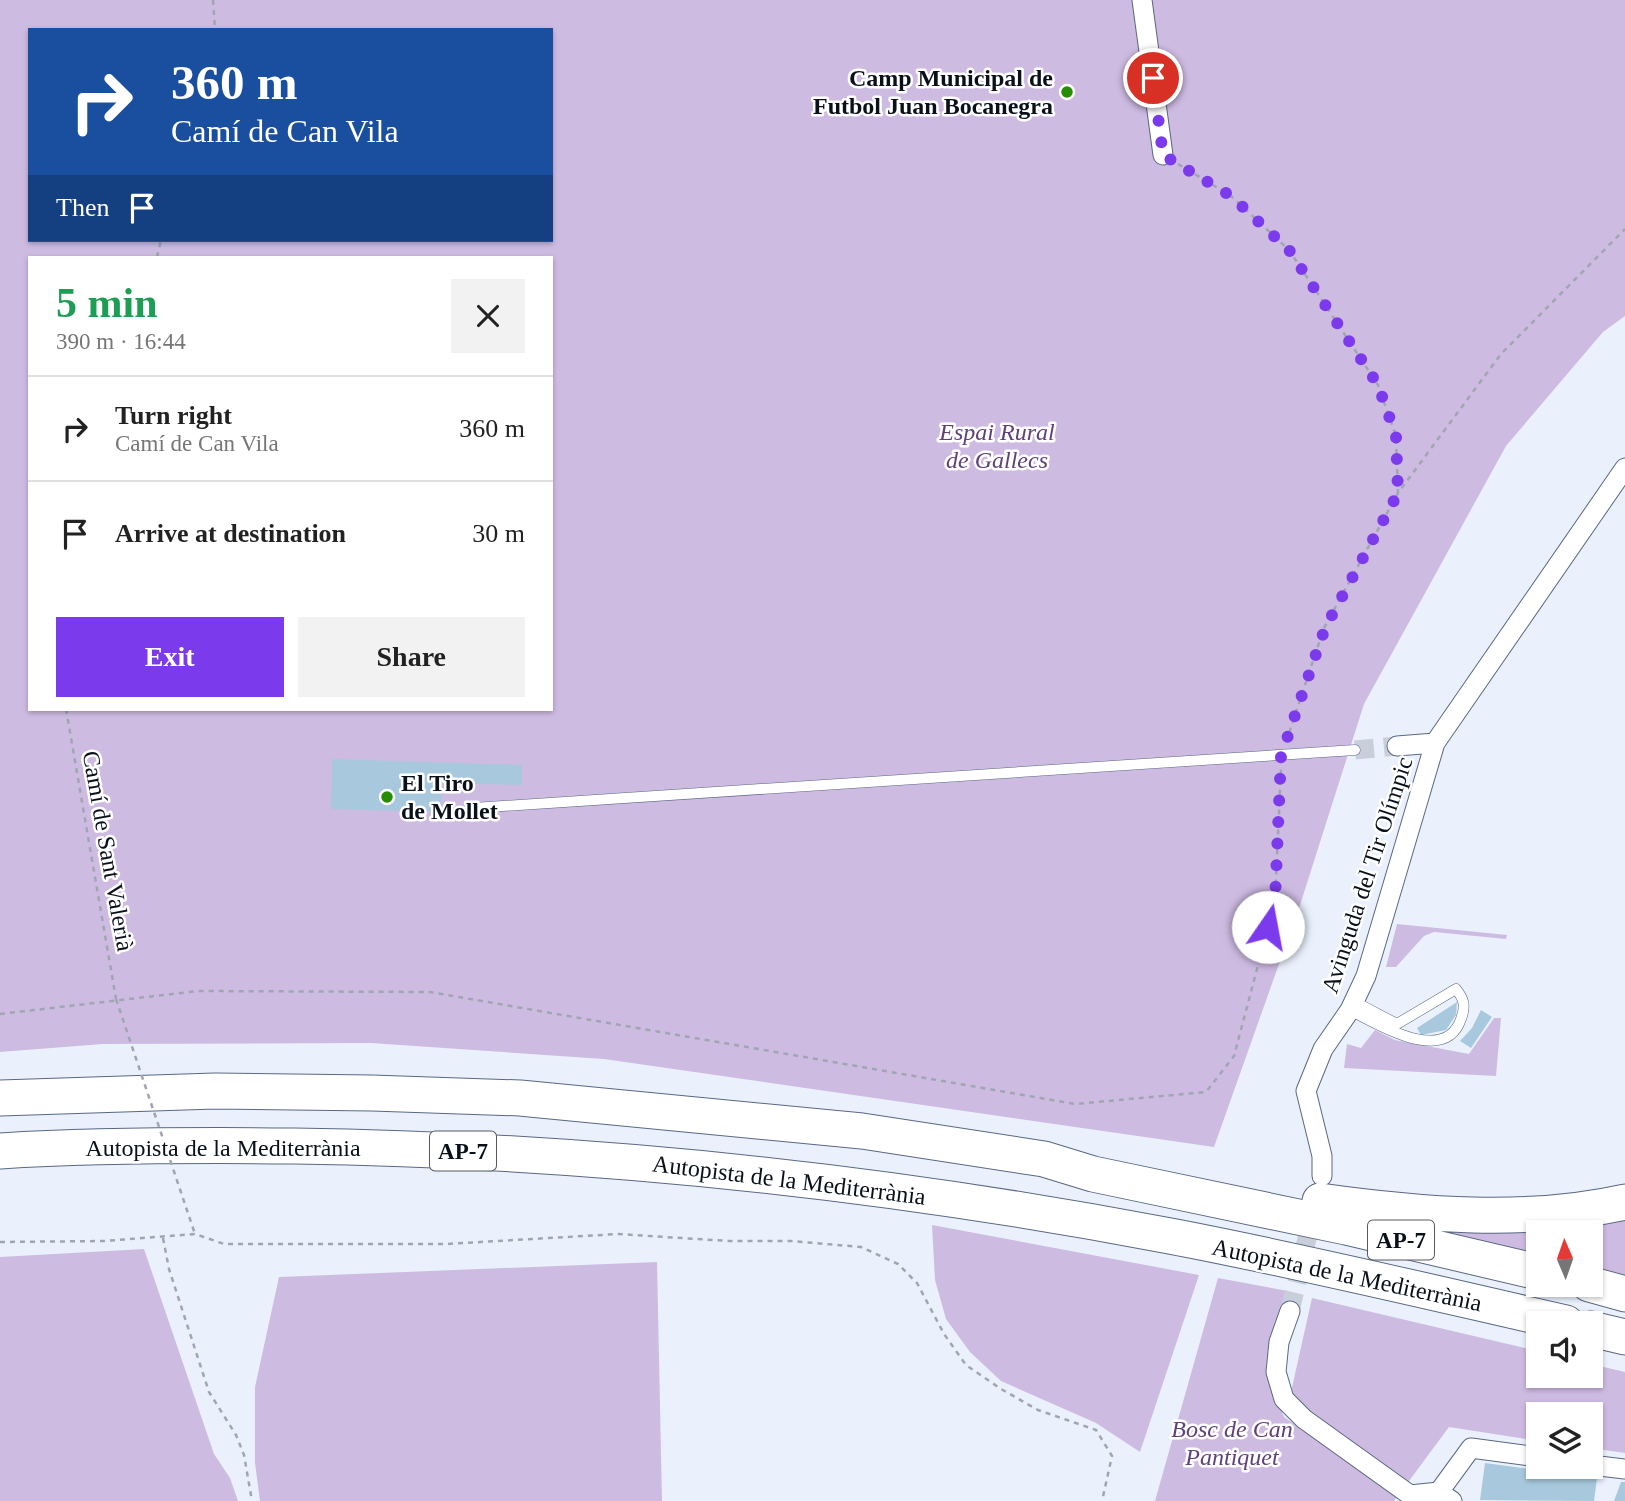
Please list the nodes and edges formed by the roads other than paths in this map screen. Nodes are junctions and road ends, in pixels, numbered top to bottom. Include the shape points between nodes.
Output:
1 (1142, 0) edge
2 (1163, 155) road end
3 (1625, 468) edge
4 (1435, 743) junction
5 (1397, 746) tunnel mouth
6 (1355, 750) tunnel mouth
7 (474, 808) dead end
8 (1352, 1006) junction
9 (0, 1098) edge
10 (0, 1151) edge
11 (1322, 1176) dead end
12 (1264, 1201) junction
13 (1625, 1202) edge
14 (1297, 1263) junction
15 (1526, 1269) edge
16 (1603, 1288) edge
17 (1625, 1293) edge
18 (1290, 1311) tunnel mouth
19 (1526, 1314) edge
20 (1526, 1329) edge
21 (1603, 1331) edge
22 (1625, 1336) edge
23 (1603, 1347) edge
24 (1625, 1352) edge
25 (1526, 1455) edge
26 (1603, 1466) edge
27 (1625, 1469) edge
28 (1441, 1498) edge

1 - 2 street
3 - 4 street, Avinguda del Tir Olímpic
4 - 5 street, Avinguda del Tir Olímpic
4 - 8 street, Avinguda del Tir Olímpic via 1366,976
6 - 7 lane
8 - 8 lane via 1392,1033 1432,1041 1459,1027 1464,998 1455,989 1396,1024
8 - 11 street, Avinguda del Tir Olímpic via 1323,1049 1306,1091 1322,1156
9 - 12 highway, Autopista de la Mediterrània / AP-7 via 172,1091 520,1098 862,1131 1044,1159 1093,1174
10 - 14 highway, Autopista de la Mediterrània / AP-7 via 156,1145 390,1148 582,1157 869,1188 1174,1237
12 - 13 highway via 1475,1214 1560,1212
12 - 15 highway, Autopista de la Mediterrània / AP-7
14 - 19 highway, Autopista de la Mediterrània / AP-7
14 - 20 highway via 1348,1286
16 - 17 highway
18 - 28 street via 1279,1342 1276,1372 1284,1399 1304,1419 1410,1495
21 - 22 highway
23 - 24 highway
25 - 28 street via 1471,1448
26 - 27 street

